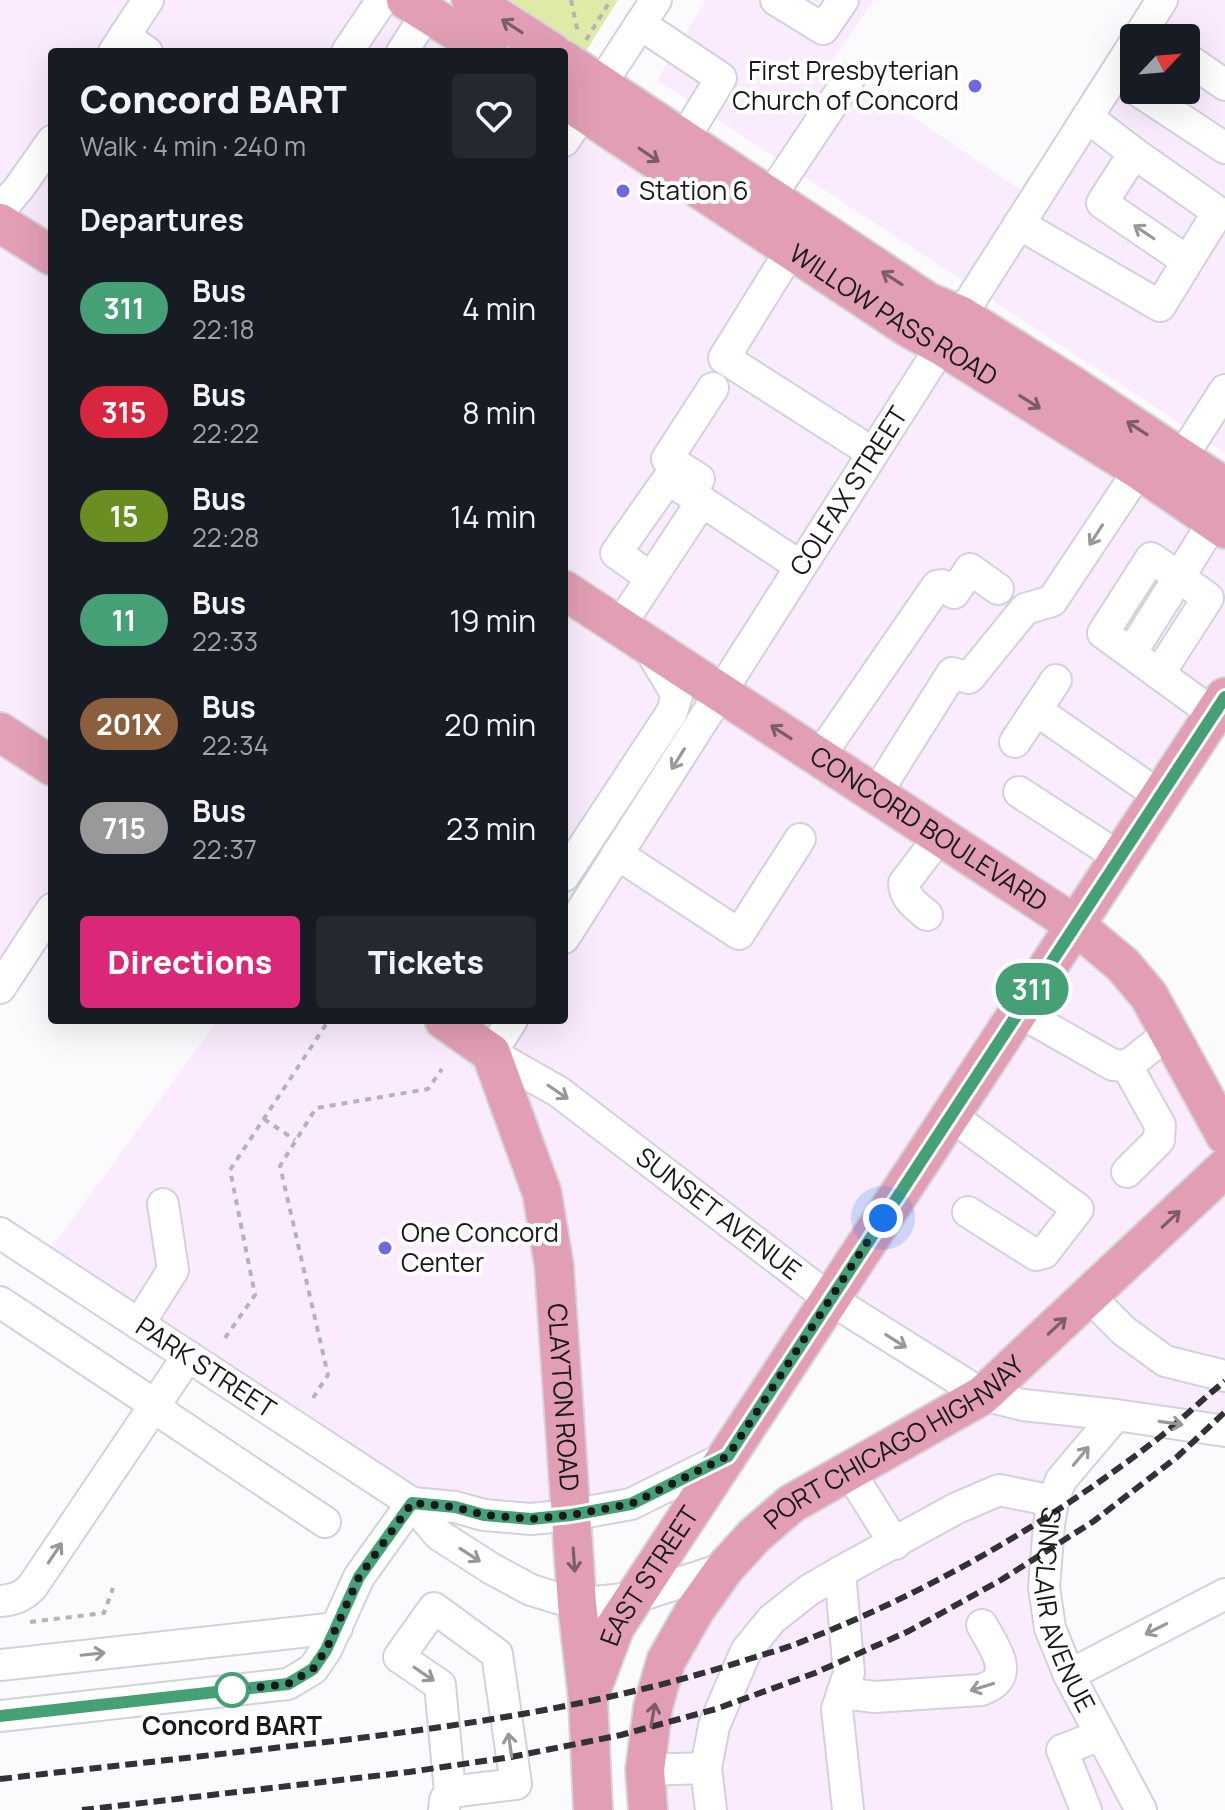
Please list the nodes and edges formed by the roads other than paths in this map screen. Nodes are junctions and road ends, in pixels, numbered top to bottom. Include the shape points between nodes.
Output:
1 (148, 0) edge
2 (382, 0) edge
3 (471, 0) edge
4 (776, 0) edge
5 (843, 0) edge
6 (1162, 0) edge
7 (416, 6) edge
8 (648, 12) edge
9 (1150, 24) edge
10 (128, 47) edge
11 (350, 48) edge
12 (403, 48) edge
13 (483, 48) edge
14 (546, 48) edge
15 (1200, 68) edge
16 (568, 74) edge
17 (849, 79) dead end
18 (1225, 85) edge
19 (1120, 91) edge
20 (1159, 104) edge
21 (578, 109) edge
22 (1087, 117) junction
23 (684, 139) junction
24 (48, 147) edge
25 (1225, 148) edge
26 (1134, 153) junction
27 (770, 197) junction
28 (0, 210) edge
29 (0, 223) edge
30 (1019, 224) junction
31 (791, 250) junction
32 (48, 253) edge
33 (1187, 261) junction
34 (950, 330) junction
35 (713, 388) dead end
36 (1225, 390) edge
37 (873, 453) junction
38 (1182, 457) junction
39 (1139, 470) junction
40 (702, 501) junction
41 (1221, 512) edge
42 (806, 557) junction
43 (1179, 577) junction
44 (651, 578) junction
45 (998, 589) dead end
46 (568, 593) edge
47 (1216, 603) edge
48 (633, 636) junction
49 (1159, 674) junction
50 (1056, 680) dead end
51 (720, 693) junction
52 (1219, 705) edge
53 (1036, 710) junction
54 (0, 732) edge
55 (1015, 742) dead end
56 (819, 757) junction
57 (48, 763) edge
58 (1019, 792) dead end
59 (876, 794) junction
60 (1160, 796) junction
61 (940, 836) junction
62 (800, 839) dead end
63 (617, 854) junction
64 (1119, 857) junction
65 (568, 870) edge
66 (48, 915) edge
67 (927, 915) dead end
68 (1074, 924) junction
69 (568, 932) edge
70 (0, 988) edge
71 (1018, 1011) junction
72 (450, 1024) edge
73 (509, 1024) edge
74 (1169, 1033) junction
75 (491, 1053) junction
76 (1127, 1066) junction
77 (950, 1115) junction
78 (1225, 1135) edge
79 (1225, 1168) edge
80 (1127, 1172) dead end
81 (163, 1204) dead end
82 (968, 1212) dead end
83 (0, 1233) edge
84 (1089, 1296) junction
85 (830, 1299) junction
86 (0, 1302) edge
87 (139, 1324) junction
88 (188, 1356) junction
89 (1225, 1376) edge
90 (983, 1395) junction
91 (155, 1405) junction
92 (1116, 1415) junction
93 (1225, 1431) edge
94 (728, 1456) junction
95 (849, 1471) junction
96 (1053, 1501) junction
97 (412, 1503) junction
98 (571, 1515) junction
99 (325, 1522) dead end
100 (895, 1544) junction
101 (725, 1568) junction
102 (840, 1572) junction
103 (1225, 1594) edge
104 (633, 1598) junction
105 (0, 1601) edge
106 (577, 1604) junction
107 (982, 1625) dead end
108 (337, 1628) junction
109 (0, 1665) edge
110 (1069, 1675) junction
111 (842, 1693) junction
112 (588, 1699) junction
113 (0, 1716) edge
114 (1101, 1735) junction
115 (706, 1768) junction
116 (645, 1770) junction
117 (447, 1801) edge
118 (593, 1810) edge
119 (648, 1810) edge
120 (711, 1810) edge
121 (848, 1810) edge
122 (1086, 1810) edge
123 (1141, 1810) edge

1 - 10 street
2 - 11 street
14 -> 3 main road
4 - 5 street via 823,29
6 - 9 street, COLFAX STREET
7 - 12 street
7 - 13 main road
8 - 21 street
8 - 23 street via 721,78
15 - 18 street
16 - 21 main road, WILLOW PASS ROAD
17 - 27 street
19 - 22 street, COLFAX STREET
20 - 25 street
21 - 23 main road, WILLOW PASS ROAD
21 -> 31 main road, WILLOW PASS ROAD
22 - 26 street
22 - 30 street, COLFAX STREET
23 - 27 main road, WILLOW PASS ROAD
24 - 28 street
26 - 33 street via 1218,212
33 -> 26 street via 1102,203
34 -> 27 main road, WILLOW PASS ROAD via 928,302
29 - 32 main road
30 - 33 street via 1160,306
30 - 34 street, COLFAX STREET
31 - 34 main road, WILLOW PASS ROAD via 907,327
31 - 37 street via 724,358
34 - 37 street, COLFAX STREET
38 -> 34 main road, WILLOW PASS ROAD
34 -> 39 main road, WILLOW PASS ROAD
35 - 42 street via 667,459
36 - 38 street
37 - 42 street, COLFAX STREET
38 - 41 main road, WILLOW PASS ROAD
39 - 41 main road, WILLOW PASS ROAD
39 -> 59 street via 1052,601 1025,609 969,678 952,673
40 - 42 street
40 - 44 street
40 - 44 street via 668,479 616,553
41 - 43 street
42 - 51 street, COLFAX STREET
43 - 47 street
43 - 49 street via 1151,558 1103,633
44 - 48 street
45 - 56 street via 970,569 954,593 937,586
46 - 48 main road, CONCORD BOULEVARD
47 - 49 street
48 - 51 main road, CONCORD BOULEVARD
48 - 65 street via 677,695 672,712
49 - 52 street
50 - 53 street
56 -> 51 main road, CONCORD BOULEVARD
51 -> 63 street, COLFAX STREET
52 - 60 main road, EAST STREET
53 - 55 street
53 - 60 street
54 - 57 main road
56 - 59 main road, CONCORD BOULEVARD
58 - 64 street
59 - 61 main road, CONCORD BOULEVARD
60 - 64 main road, EAST STREET
61 - 67 street via 904,883 904,892
61 - 68 main road, CONCORD BOULEVARD
62 - 63 street via 739,934
63 - 69 street, COLFAX STREET
64 - 68 main road, EAST STREET
66 - 70 street
68 - 71 main road, EAST STREET
68 - 74 main road, CONCORD BOULEVARD via 1123,965 1149,996
71 - 76 street via 1113,1065
71 - 77 main road, EAST STREET
72 - 75 main road
73 - 75 street
74 - 76 street
74 - 78 main road, CONCORD BOULEVARD
75 -> 85 street, SUNSET AVENUE via 559,1092
75 - 98 main road, CLAYTON ROAD via 542,1193 554,1265
76 - 80 street via 1160,1125 1159,1140
77 - 82 street via 1078,1209 1044,1253 1036,1255
77 - 85 main road, EAST STREET
84 -> 79 main road, PORT CHICAGO HIGHWAY
81 - 87 street via 173,1270
83 - 87 street, PARK STREET
84 - 89 street via 1165,1361
90 -> 84 main road, PORT CHICAGO HIGHWAY
85 -> 90 street, SUNSET AVENUE
85 - 94 main road, EAST STREET
86 - 91 street
87 - 88 street, PARK STREET
88 - 91 street
88 - 97 street, PARK STREET
90 - 92 street, SUNSET AVENUE
90 - 95 main road, PORT CHICAGO HIGHWAY
91 - 99 street
105 -> 91 street via 14,1600 32,1587
92 -> 93 street, SUNSET AVENUE
96 -> 92 street, SINCLAIR AVENUE via 1061,1480
94 - 98 street, PARK STREET via 631,1504
94 - 104 main road, EAST STREET
95 - 100 street
95 - 101 main road, PORT CHICAGO HIGHWAY via 791,1504
96 - 100 street via 999,1490
96 - 110 street, SINCLAIR AVENUE via 1044,1587 1050,1628
97 - 98 street, PARK STREET via 531,1519
97 -> 106 street, PARK STREET via 439,1535 492,1569 531,1590
97 - 108 street via 359,1577
98 -> 106 main road, CLAYTON ROAD
100 - 102 street
101 - 104 street, PARK STREET
116 -> 101 main road, PORT CHICAGO HIGHWAY via 653,1707 666,1661
102 - 111 street via 849,1673
102 - 115 street via 772,1619 746,1651 714,1726
103 -> 110 street
104 - 106 street, PARK STREET
104 - 112 main road, EAST STREET via 615,1627
106 - 112 main road, CLAYTON ROAD
107 -> 111 street via 1000,1658 1001,1671 995,1683 981,1690 875,1697
109 -> 108 street
108 - 113 street via 313,1669 288,1684
110 - 114 street, SINCLAIR AVENUE
111 - 121 street via 837,1709
112 - 118 main road, CLAYTON ROAD
114 - 122 street via 1062,1750
114 - 123 street, SINCLAIR AVENUE
115 - 116 street
115 - 120 street
116 - 119 main road
117 -> 117 street via 516,1784 497,1654 434,1608 399,1657 440,1685

